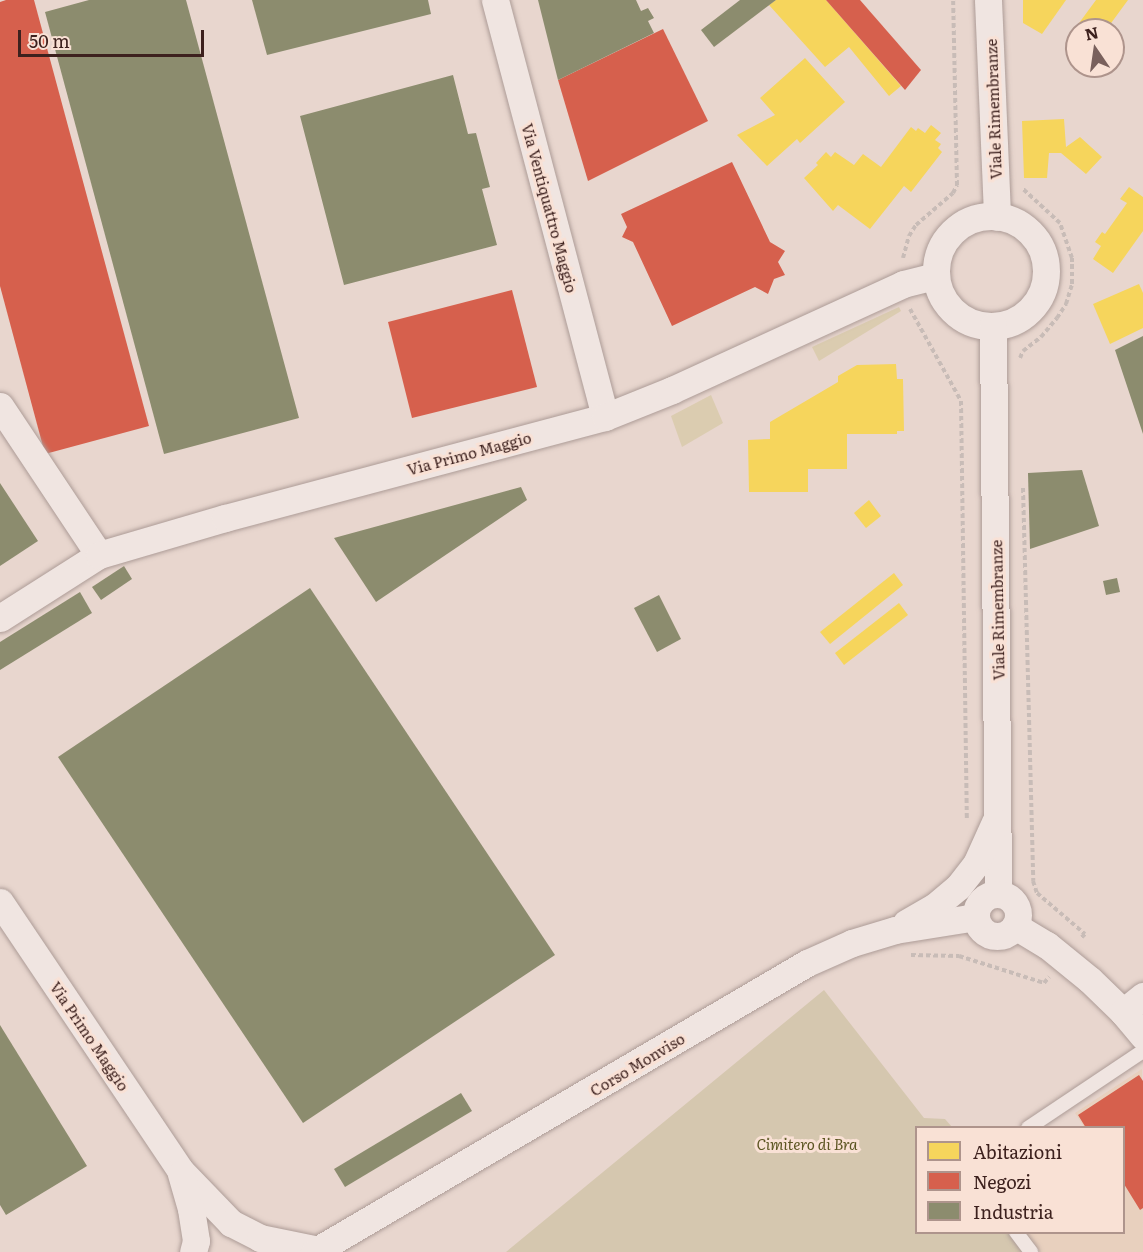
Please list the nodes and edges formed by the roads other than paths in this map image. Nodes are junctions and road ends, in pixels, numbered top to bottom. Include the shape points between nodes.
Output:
1 (495, 0) edge
2 (988, 0) edge
3 (997, 217) junction
4 (936, 276) junction
5 (993, 326) junction
6 (0, 406) edge
7 (605, 417) junction
8 (99, 555) junction
9 (0, 618) edge
10 (998, 816) junction
11 (998, 893) junction
12 (0, 902) edge
13 (975, 917) junction
14 (1015, 926) junction
15 (897, 943) junction
16 (1133, 1004) edge
17 (1143, 1036) edge
18 (1143, 1051) edge
19 (1031, 1126) edge
20 (180, 1170) junction
21 (231, 1223) junction
22 (1017, 1234) edge
23 (199, 1248) edge
24 (316, 1251) edge
25 (236, 1252) edge
26 (1030, 1252) edge

1 - 7 street, Via Ventiquattro Maggio
2 - 3 street, Viale Rimembranze
3 - 4 street via 972,219 956,228 940,250
3 - 5 street via 1022,226 1035,238 1046,269 1044,286 1031,308 1010,323
4 - 5 street via 948,307 961,318
4 - 7 street, Via Primo Maggio via 903,284
5 - 10 street, Viale Rimembranze
6 - 8 street
7 - 8 street, Via Primo Maggio
8 - 9 street, Via Primo Maggio
10 - 11 street, Viale Rimembranze
10 - 15 street via 976,864 958,887
11 - 13 street via 984,898
11 - 14 street via 1016,906
12 - 20 street, Via Primo Maggio
13 - 14 street via 980,929 992,936 1005,935
13 - 15 street, Corso Monviso
14 - 16 street
15 - 24 street, Corso Monviso via 852,943 807,963
16 - 17 street
18 - 19 lane
20 - 21 street, Via Primo Maggio
20 - 23 street, Via Primo Maggio
21 - 24 street, Via Primo Maggio via 260,1238
21 - 25 street
22 - 26 lane

